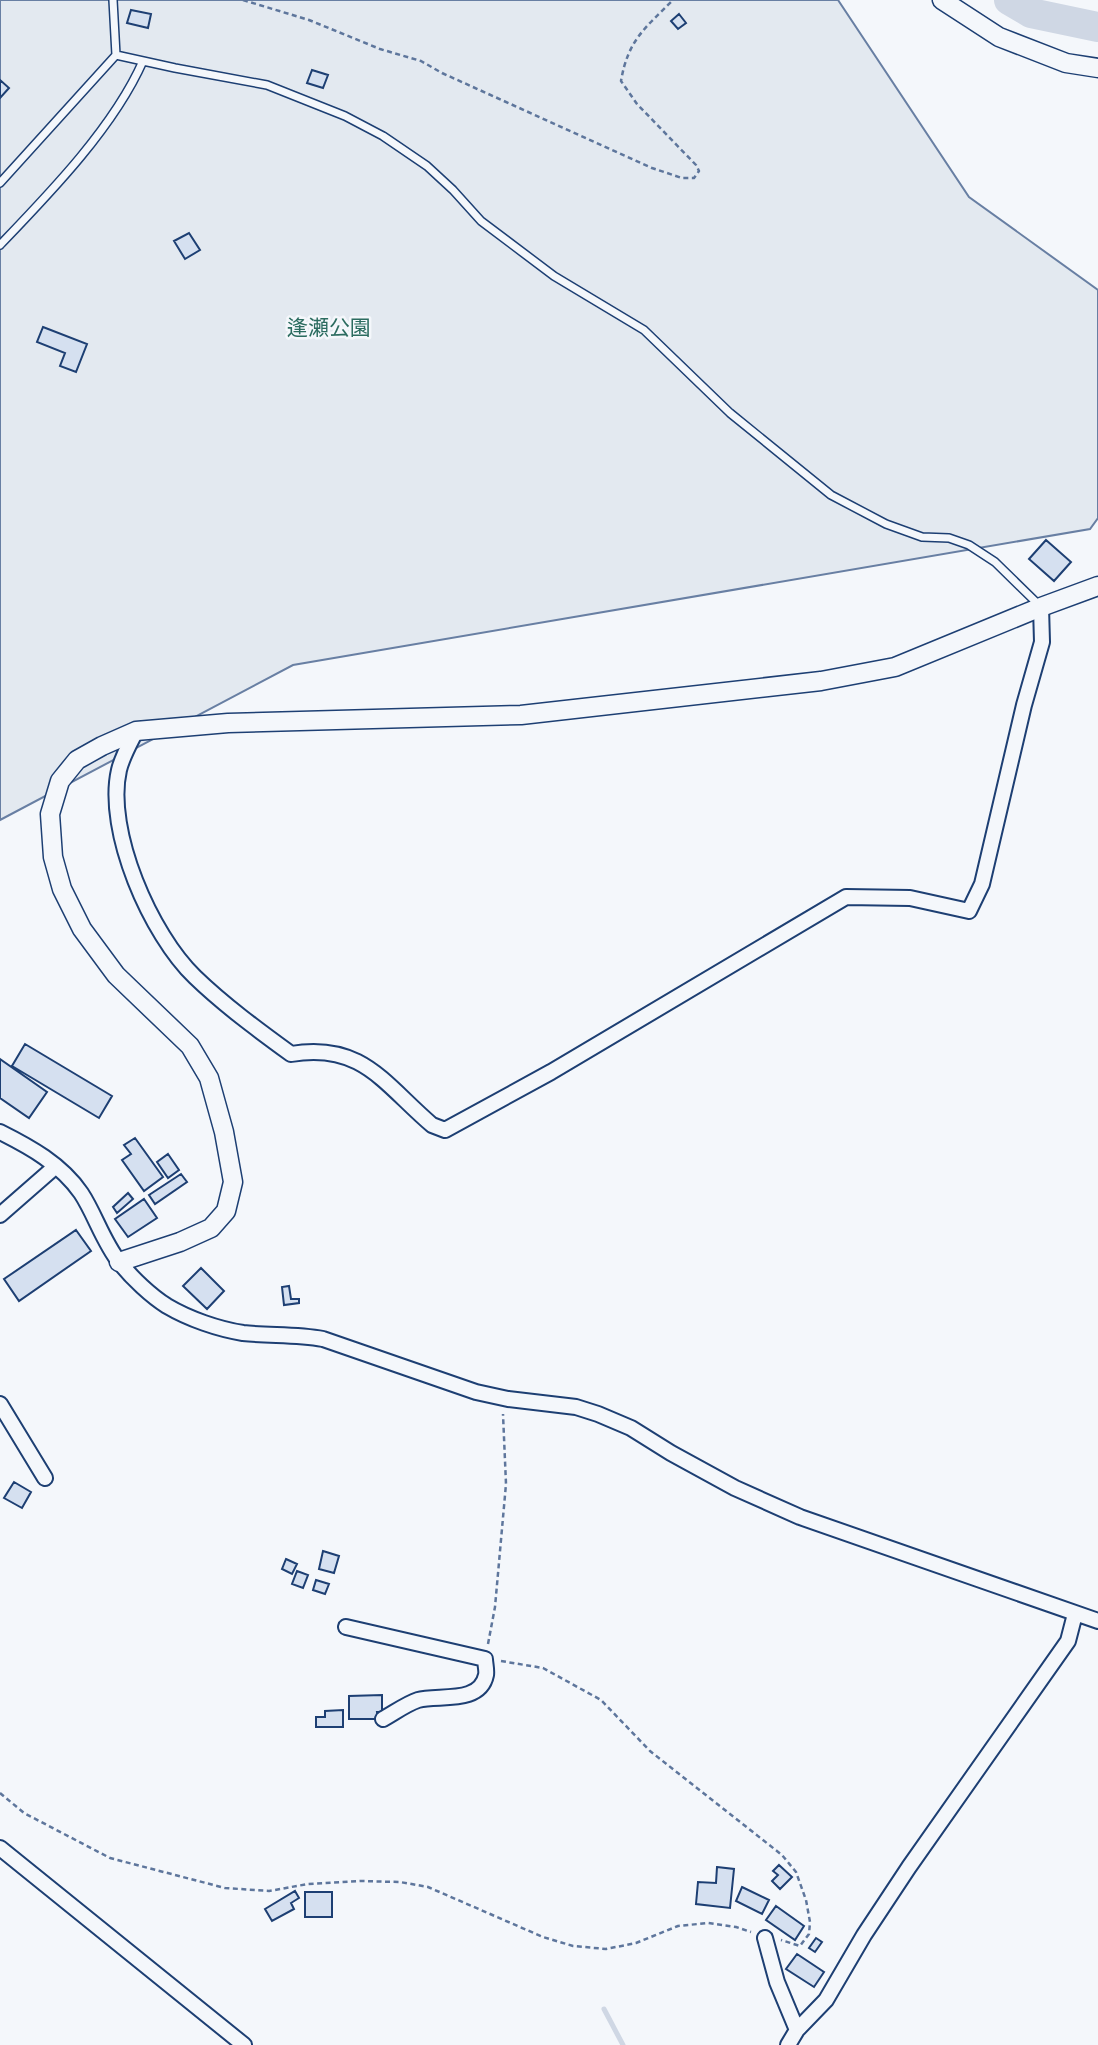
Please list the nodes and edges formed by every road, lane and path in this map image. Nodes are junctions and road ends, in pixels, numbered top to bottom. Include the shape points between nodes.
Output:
1 (113, 0) edge
2 (243, 0) edge
3 (673, 0) edge
4 (942, 0) edge
5 (116, 55) junction
6 (143, 61) junction
7 (1098, 68) edge
8 (0, 183) edge
9 (0, 244) edge
10 (1098, 586) edge
11 (1041, 607) junction
12 (136, 731) junction
13 (0, 1132) edge
14 (57, 1166) junction
15 (0, 1215) edge
16 (119, 1262) junction
17 (508, 1399) junction
18 (0, 1404) edge
19 (45, 1478) dead end
20 (1075, 1614) junction
21 (1098, 1621) edge
22 (346, 1627) dead end
23 (485, 1659) junction
24 (383, 1719) dead end
25 (0, 1793) edge
26 (0, 1849) edge
27 (765, 1938) junction
28 (797, 2030) junction
29 (244, 2045) edge
30 (788, 2045) edge

1 - 5 lane
2 - 3 path via 421,61 652,168 694,177 699,171 696,165 621,81 635,41
4 - 7 street via 999,37 1066,62
5 - 6 lane
5 - 8 lane
6 - 9 lane via 114,111 76,161
6 - 11 lane via 267,85 383,136 427,166 481,221 554,276 644,330 730,413 831,495 886,524 922,537 949,538 969,545 995,562
10 - 11 street
11 - 12 street via 895,667 821,681 521,715 228,723
11 - 12 street via 1042,642 982,884 970,911 910,898 846,897 445,1130 432,1125 369,1068 349,1056 313,1051 291,1054 193,975 142,898 119,828 119,771
12 - 16 street via 77,760 60,781 50,814 53,857 62,889 82,929 116,975 190,1046 209,1077 233,1182 226,1211 211,1228
13 - 14 street
14 - 15 street
14 - 16 street via 80,1191
16 - 17 street via 166,1305 215,1326 242,1333 323,1339
17 - 20 street via 598,1414 735,1488 800,1517
17 - 23 path via 502,1417 506,1484 495,1606
18 - 19 street
20 - 21 street
20 - 28 street via 1068,1641 909,1867 840,1980
22 - 23 street
23 - 24 street via 486,1676 470,1694 418,1700
23 - 27 path via 543,1668 601,1700 650,1751 782,1855 802,1888 809,1934 800,1947
25 - 27 path via 24,1813 110,1858 225,1888 269,1891 321,1883 400,1882 428,1887 573,1946 606,1949 678,1926 708,1923
26 - 29 street
27 - 28 street
28 - 30 street

